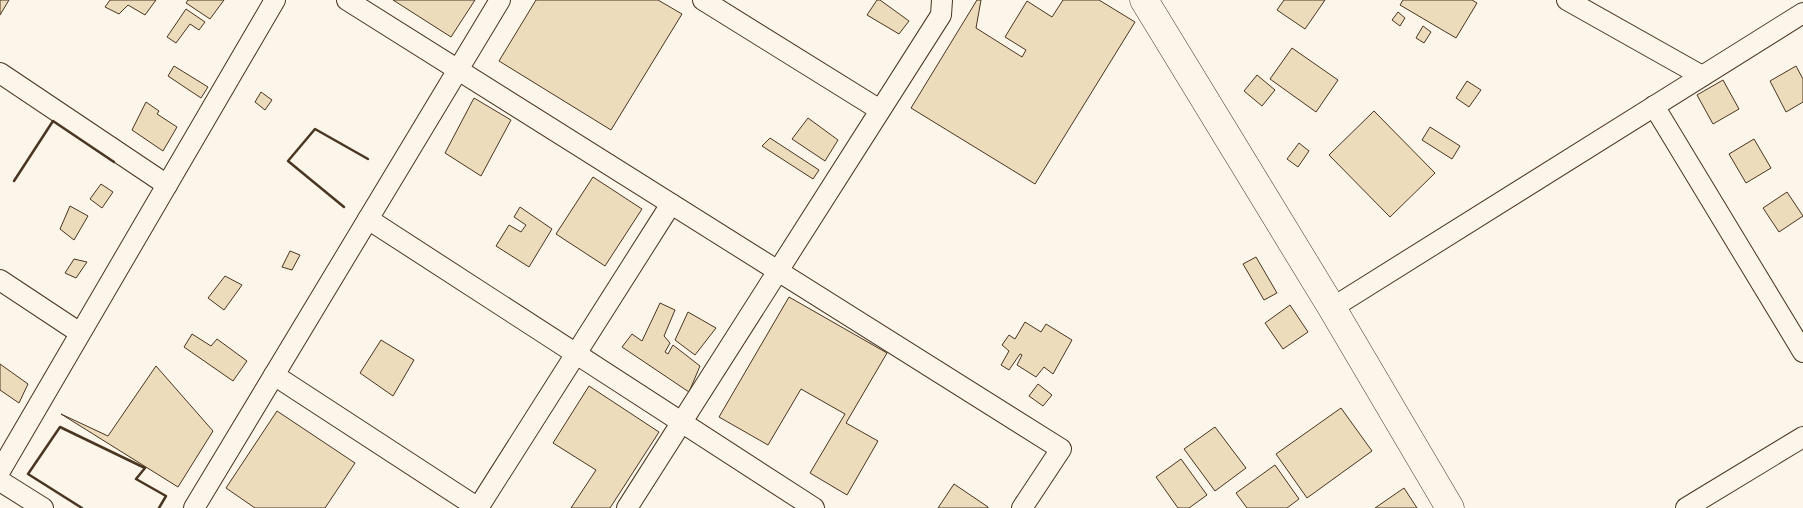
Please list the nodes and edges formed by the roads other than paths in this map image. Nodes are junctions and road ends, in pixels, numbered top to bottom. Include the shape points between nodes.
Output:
1 (275, 0) edge
2 (347, 0) edge
3 (500, 0) edge
4 (703, 0) edge
5 (942, 0) edge
6 (1144, 0) edge
7 (1567, 0) edge
8 (1803, 13) edge
9 (458, 70) junction
10 (0, 73) edge
11 (1702, 76) junction
12 (1654, 106) junction
13 (880, 110) junction
14 (167, 186) junction
15 (671, 204) junction
16 (368, 219) junction
17 (778, 271) junction
18 (0, 280) edge
19 (1332, 308) junction
20 (80, 333) junction
21 (1803, 352) edge
22 (576, 354) junction
23 (274, 375) junction
24 (682, 422) junction
25 (1803, 437) edge
26 (0, 471) edge
27 (0, 480) edge
28 (44, 508) edge
29 (194, 508) edge
30 (478, 508) edge
31 (627, 508) edge
32 (814, 508) edge
33 (1022, 508) edge
34 (1450, 508) edge
35 (1686, 508) edge

1 - 14 street
2 - 9 street
3 - 9 street
4 - 13 street
5 - 13 street via 941,15
6 - 19 main road
7 - 11 street
8 - 11 street
9 - 15 street
9 - 16 street
10 - 14 street
11 - 12 street
12 - 19 street
12 - 21 street
13 - 17 street
14 - 20 street
15 - 17 street
15 - 22 street
16 - 22 street
16 - 23 street
17 - 24 street
17 - 33 street via 1060,449
18 - 20 street
19 - 34 main road
20 - 26 street
22 - 24 street
22 - 30 street
23 - 29 street
23 - 30 street
24 - 31 street
24 - 32 street
25 - 35 street
27 - 28 street

